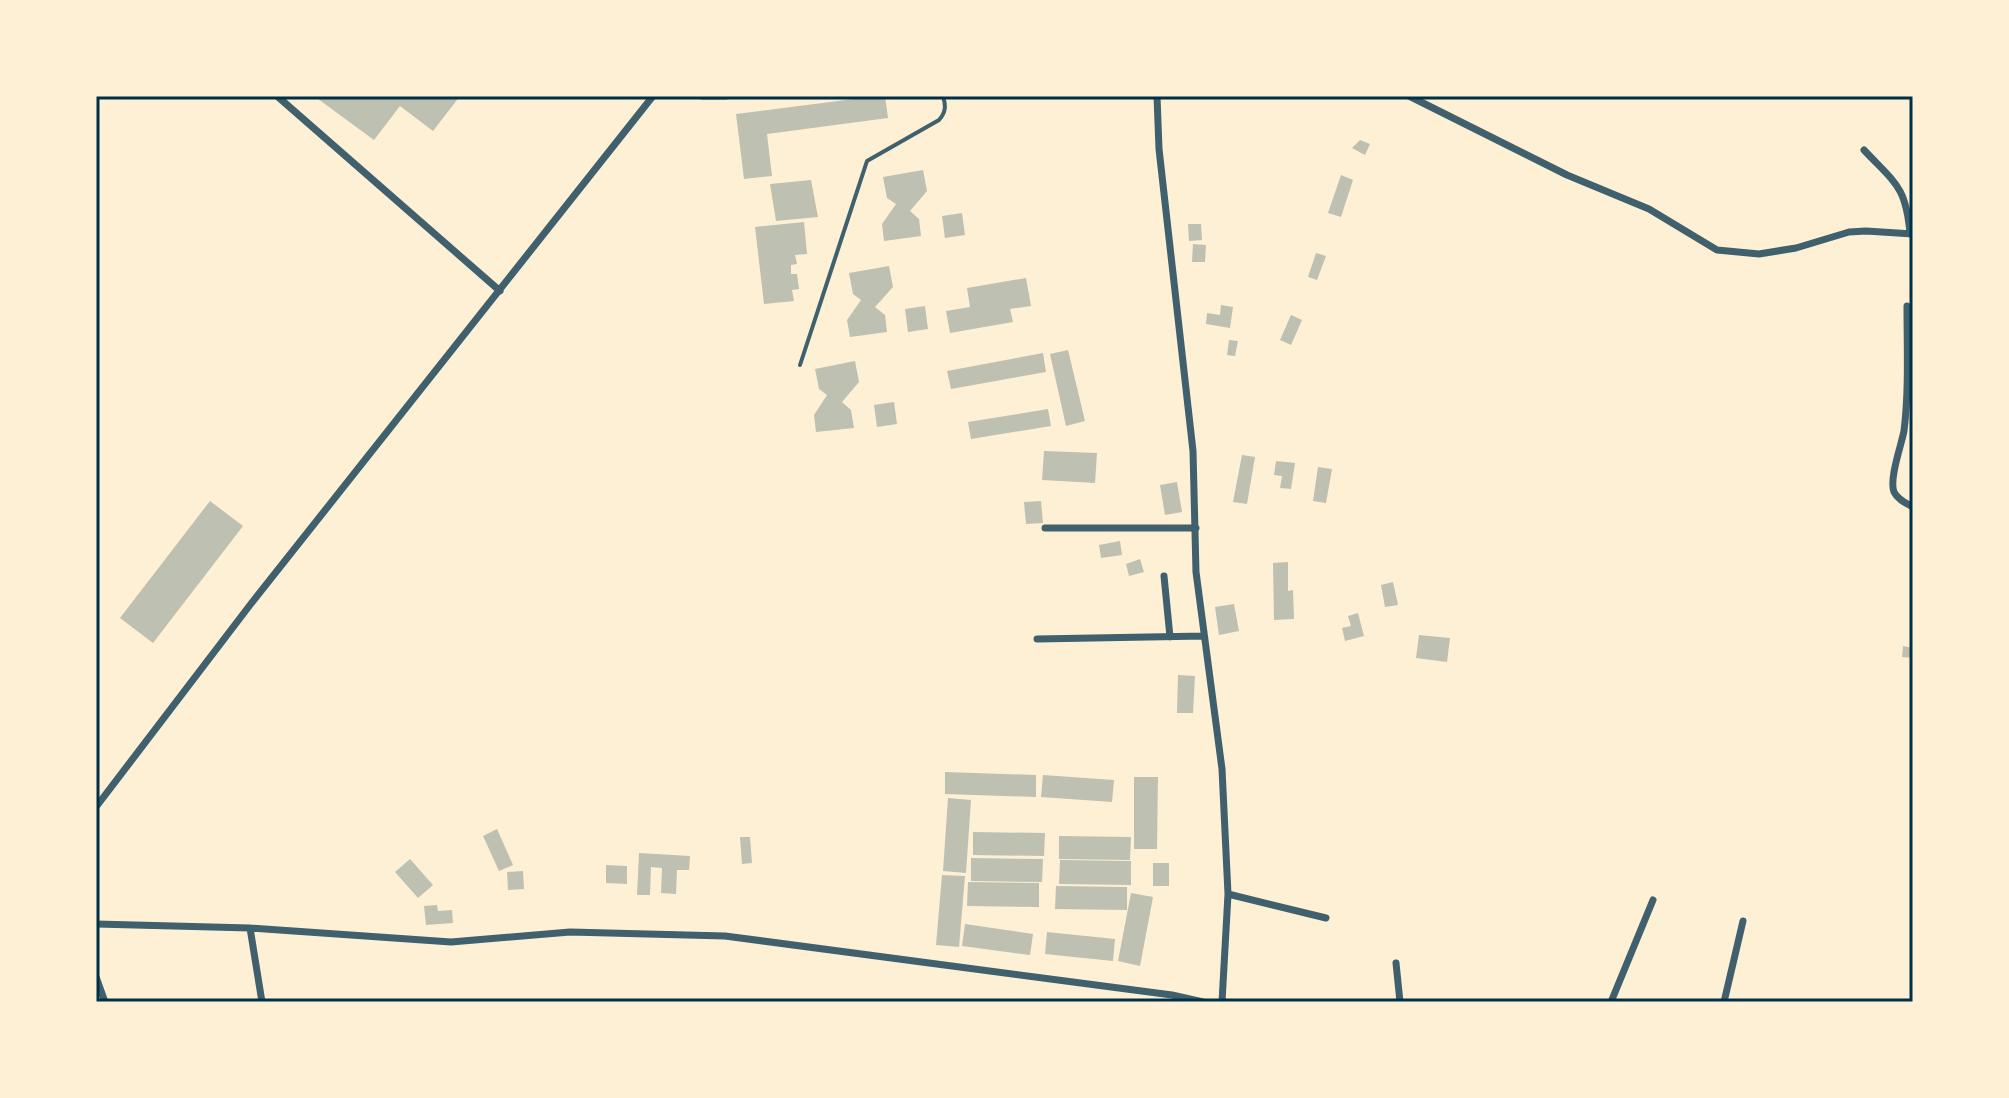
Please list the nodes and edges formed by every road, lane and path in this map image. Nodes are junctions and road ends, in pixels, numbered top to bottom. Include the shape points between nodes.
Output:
1 (277, 96) edge
2 (653, 96) edge
3 (702, 96) edge
4 (726, 96) edge
5 (943, 96) edge
6 (1157, 96) edge
7 (1409, 96) edge
8 (1864, 150) dead end
9 (1911, 234) edge
10 (500, 291) junction
11 (1907, 306) dead end
12 (800, 365) dead end
13 (1913, 507) edge
14 (1045, 528) dead end
15 (1196, 528) junction
16 (1164, 576) dead end
17 (1204, 636) junction
18 (1170, 637) junction
19 (1037, 639) dead end
20 (96, 807) edge
21 (1228, 894) junction
22 (1653, 900) dead end
23 (1326, 918) dead end
24 (1743, 921) dead end
25 (96, 924) edge
26 (250, 928) junction
27 (1396, 963) dead end
28 (96, 977) edge
29 (1173, 998) edge
30 (105, 1002) edge
31 (262, 1002) edge
32 (1203, 1002) edge
33 (1222, 1002) edge
34 (1400, 1002) edge
35 (1611, 1002) edge
36 (1724, 1002) edge

1 - 10 street
2 - 10 street
3 - 4 street
5 - 12 lane via 939,120 867,161
6 - 15 street
7 - 9 street via 1567,175 1649,209 1717,250 1759,254 1849,232
8 - 9 street via 1903,193
10 - 20 street
11 - 13 street via 1906,402 1893,483 1900,500
14 - 15 street
15 - 17 street
16 - 18 street
17 - 18 street
17 - 21 street via 1222,769
18 - 19 street
21 - 23 street
21 - 33 street
22 - 35 street
24 - 36 street
25 - 26 street
26 - 29 street via 451,942 570,932 725,936
26 - 31 street
27 - 34 street
28 - 30 street
29 - 32 street

